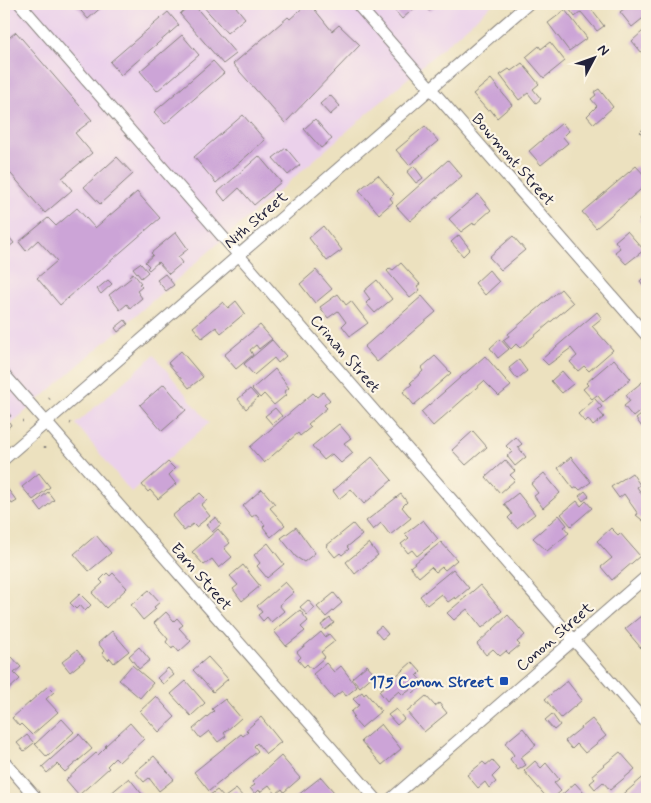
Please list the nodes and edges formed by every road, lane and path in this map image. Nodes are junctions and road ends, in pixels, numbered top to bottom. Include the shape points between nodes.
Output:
1 (20, 4) edge
2 (357, 4) edge
3 (528, 4) edge
4 (430, 88) junction
5 (239, 254) junction
6 (647, 336) edge
7 (4, 374) edge
8 (46, 422) junction
9 (4, 459) edge
10 (647, 576) edge
11 (574, 640) junction
12 (647, 724) edge
13 (4, 761) edge
14 (37, 799) edge
15 (376, 799) edge
16 (391, 799) edge

1 - 5 street, Crinan Street
2 - 4 street, Bowmont Street
3 - 4 street, Nith Street
4 - 5 street, Nith Street
4 - 6 street, Bowmont Street
5 - 8 street, Nith Street
5 - 11 street, Crinan Street
7 - 8 street, Earn Street
8 - 9 street, Nith Street
8 - 15 street, Earn Street
10 - 11 street, Conon Street
11 - 12 street, Crinan Street
11 - 16 street, Conon Street
13 - 14 street

